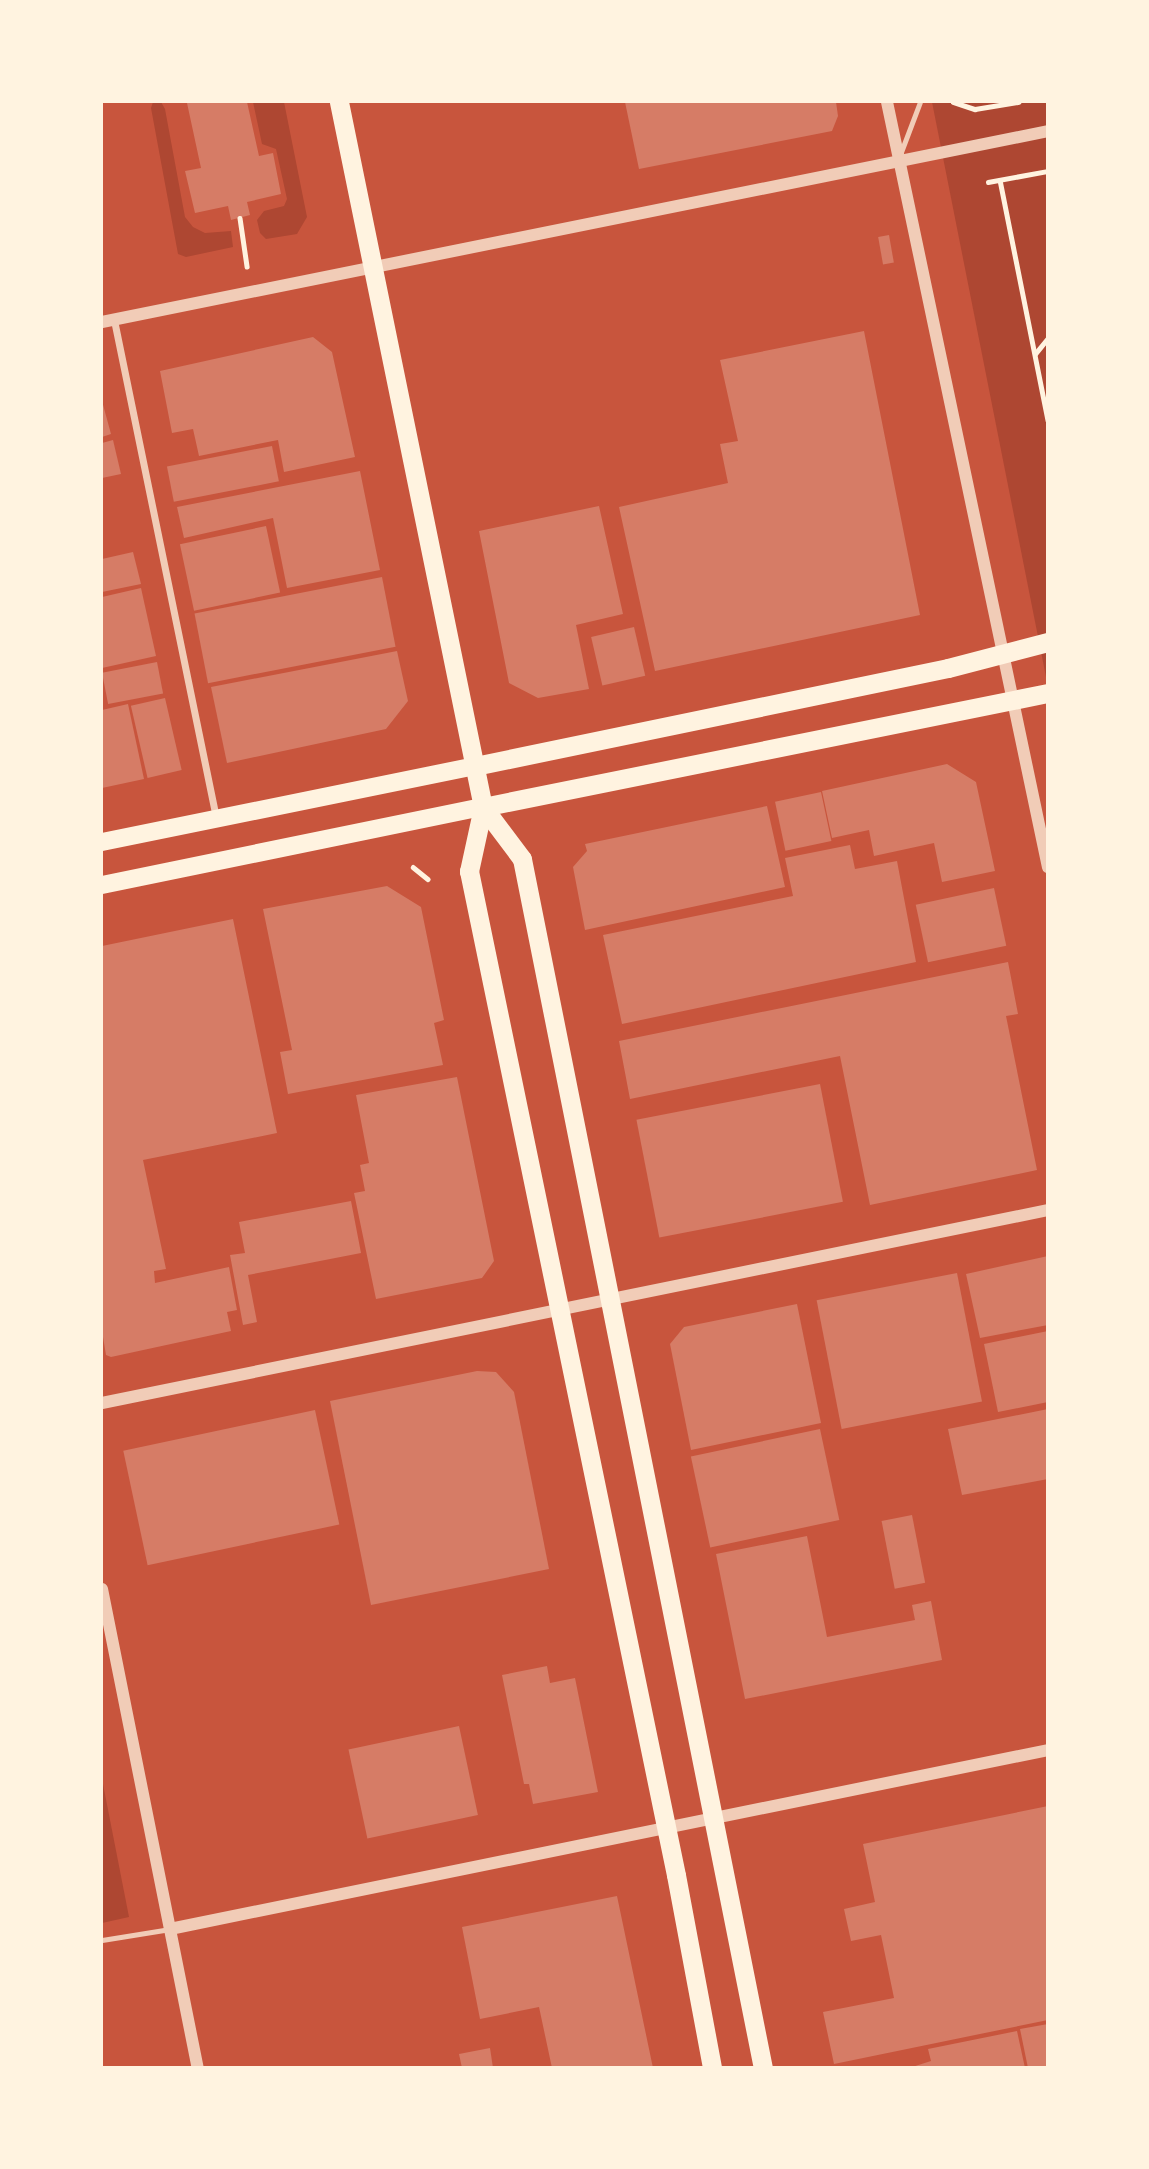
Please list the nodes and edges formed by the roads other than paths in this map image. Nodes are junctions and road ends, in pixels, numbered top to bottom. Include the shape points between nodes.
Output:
1 (339, 102) edge
2 (887, 102) edge
3 (920, 102) edge
4 (1048, 131) edge
5 (897, 162) junction
6 (373, 267) junction
7 (108, 321) edge
8 (1048, 642) edge
9 (1004, 653) junction
10 (1048, 693) edge
11 (1013, 699) junction
12 (475, 766) junction
13 (483, 807) junction
14 (216, 819) junction
15 (102, 842) edge
16 (1048, 867) edge
17 (102, 885) edge
18 (1048, 1210) edge
19 (609, 1300) junction
20 (558, 1310) junction
21 (102, 1404) edge
22 (102, 1589) edge
23 (1048, 1750) edge
24 (712, 1819) junction
25 (666, 1828) junction
26 (170, 1929) junction
27 (102, 1940) edge
28 (198, 2067) edge
29 (712, 2067) edge
30 (763, 2067) edge

1 - 6 highway
2 - 5 street
3 - 5 lane
4 - 5 street
5 - 6 street
5 - 9 street
6 - 7 street
6 - 12 highway
7 - 14 street
8 - 9 highway
9 - 11 street
9 - 12 highway
10 - 11 highway
11 - 13 highway
11 - 16 street
12 - 13 highway
12 - 14 main road
13 - 17 main road
13 - 19 highway via 523,859
13 - 20 highway via 469,871
14 - 15 main road
18 - 19 street
19 - 20 street
19 - 24 highway
20 - 21 street
20 - 25 highway
22 - 26 street
23 - 24 street
24 - 25 street
24 - 30 highway
25 - 26 street
25 - 29 highway
26 - 27 lane
26 - 28 street

